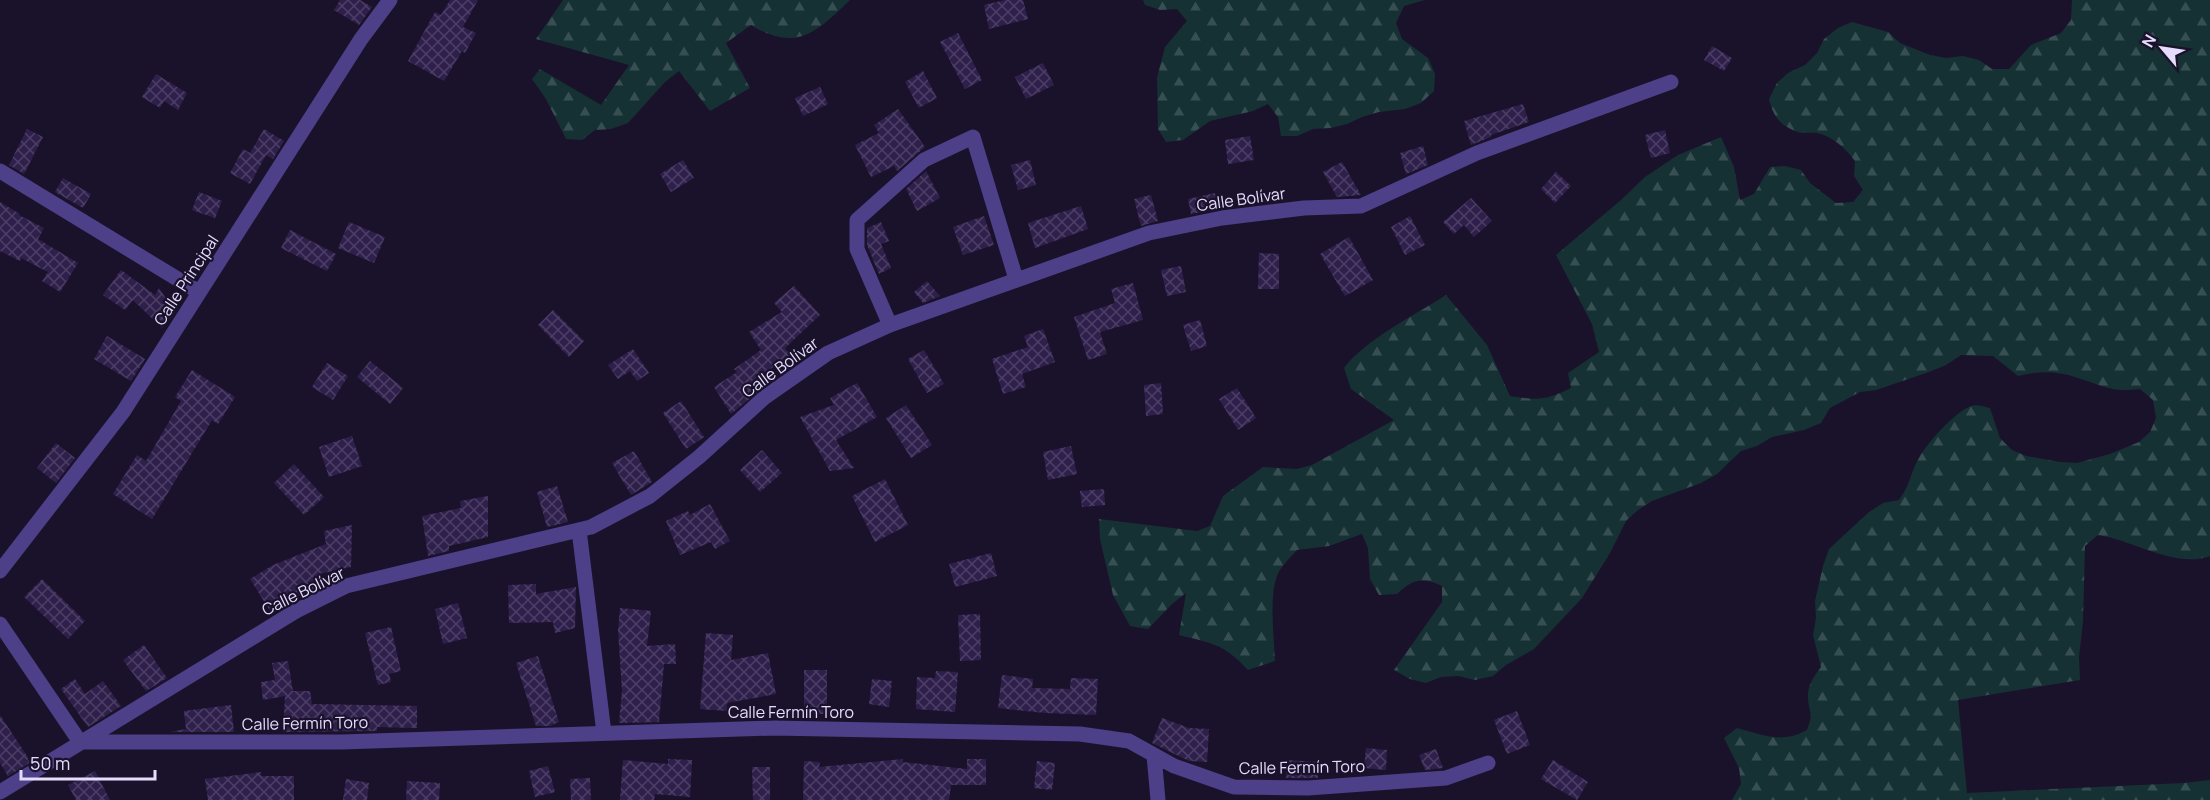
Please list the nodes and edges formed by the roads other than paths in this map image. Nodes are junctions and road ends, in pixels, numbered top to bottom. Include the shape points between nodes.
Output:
1 (390, 0) edge
2 (1671, 82) dead end
3 (0, 171) edge
4 (1016, 279) junction
5 (200, 292) junction
6 (890, 325) junction
7 (579, 530) junction
8 (0, 571) edge
9 (0, 624) edge
10 (604, 733) junction
11 (80, 742) junction
12 (1154, 755) junction
13 (1488, 763) dead end
14 (0, 792) edge
15 (1158, 800) edge

1 - 5 street, Calle Principal via 361,39
2 - 4 street, Calle Bolívar via 1477,153 1361,206 1234,216 1149,233
3 - 5 street
4 - 6 street, Calle Bolívar
4 - 6 street via 973,137 924,160 857,220 857,249
5 - 8 street, Calle Principal via 123,412
6 - 7 street, Calle Bolívar via 828,353 765,397 650,496
7 - 10 street
7 - 11 street, Calle Bolívar via 346,586 296,611
9 - 11 street
10 - 11 street, Calle Fermín Toro via 342,742
10 - 12 street, Calle Fermín Toro via 774,728 1080,734 1129,741
11 - 14 street, Calle Bolívar
12 - 13 street, Calle Fermín Toro via 1234,787 1308,788 1446,778
12 - 15 street

